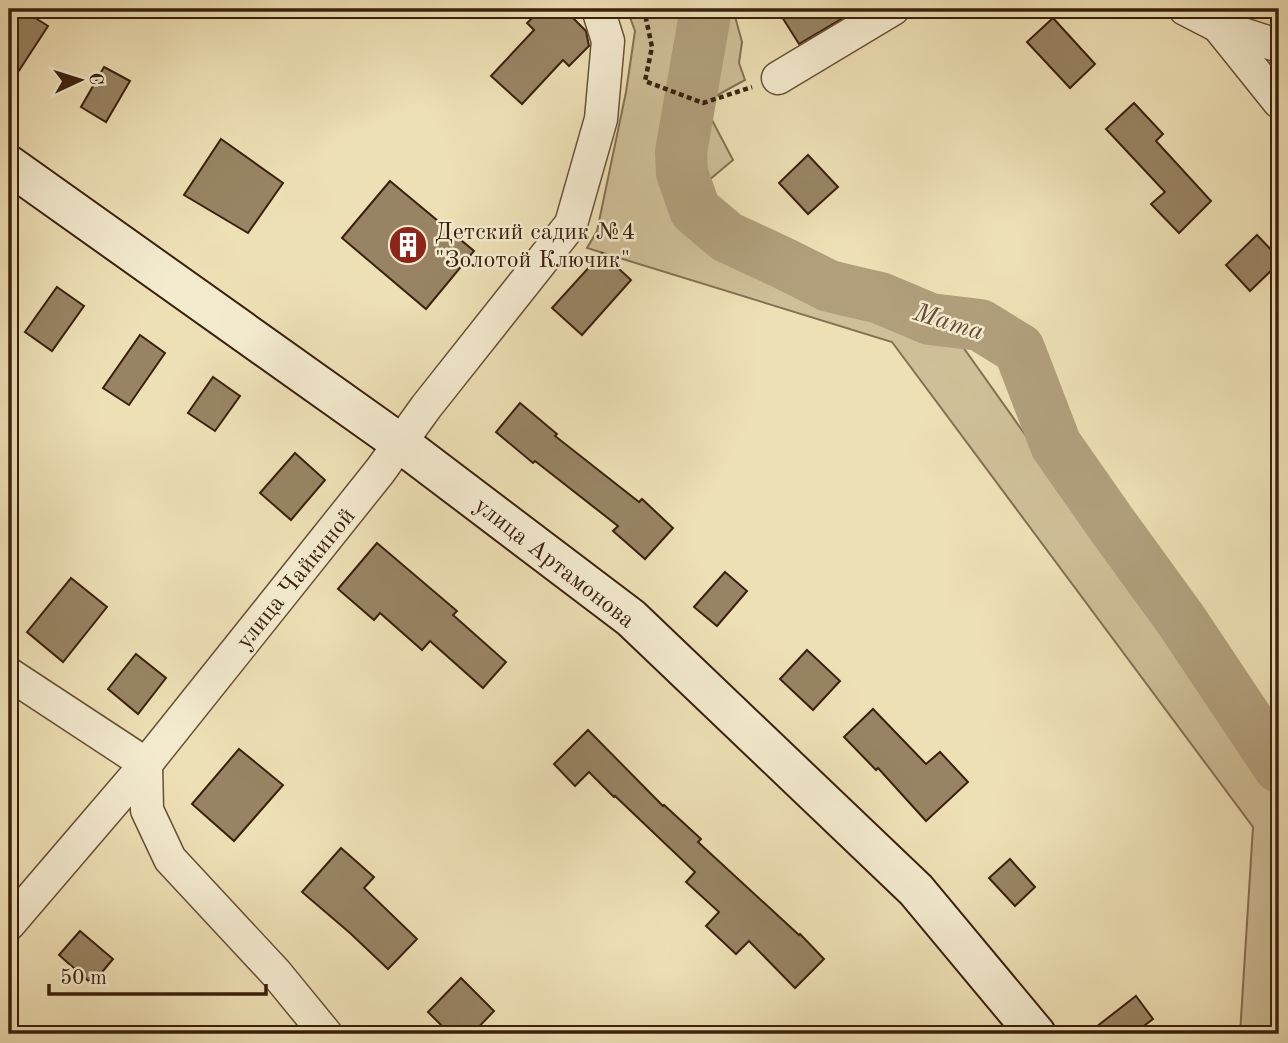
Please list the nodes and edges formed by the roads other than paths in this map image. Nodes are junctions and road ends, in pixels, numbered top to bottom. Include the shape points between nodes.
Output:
1 (598, 9) edge
2 (893, 9) edge
3 (1185, 9) edge
4 (1218, 26) junction
5 (1279, 46) edge
6 (778, 78) road end
7 (1279, 102) edge
8 (9, 165) edge
9 (400, 443) junction
10 (9, 674) edge
11 (146, 764) junction
12 (9, 924) edge
13 (326, 1034) edge
14 (1036, 1034) edge

1 - 9 street, улица Чайкиной via 608,41 601,118 571,224
2 - 6 street
3 - 4 street
4 - 5 street
4 - 7 street
8 - 9 street, улица Артамонова
9 - 11 street, улица Чайкиной
9 - 14 street, улица Артамонова via 631,618 916,890
10 - 11 street
11 - 12 street, улица Чайкиной
11 - 13 street via 147,810 170,859

